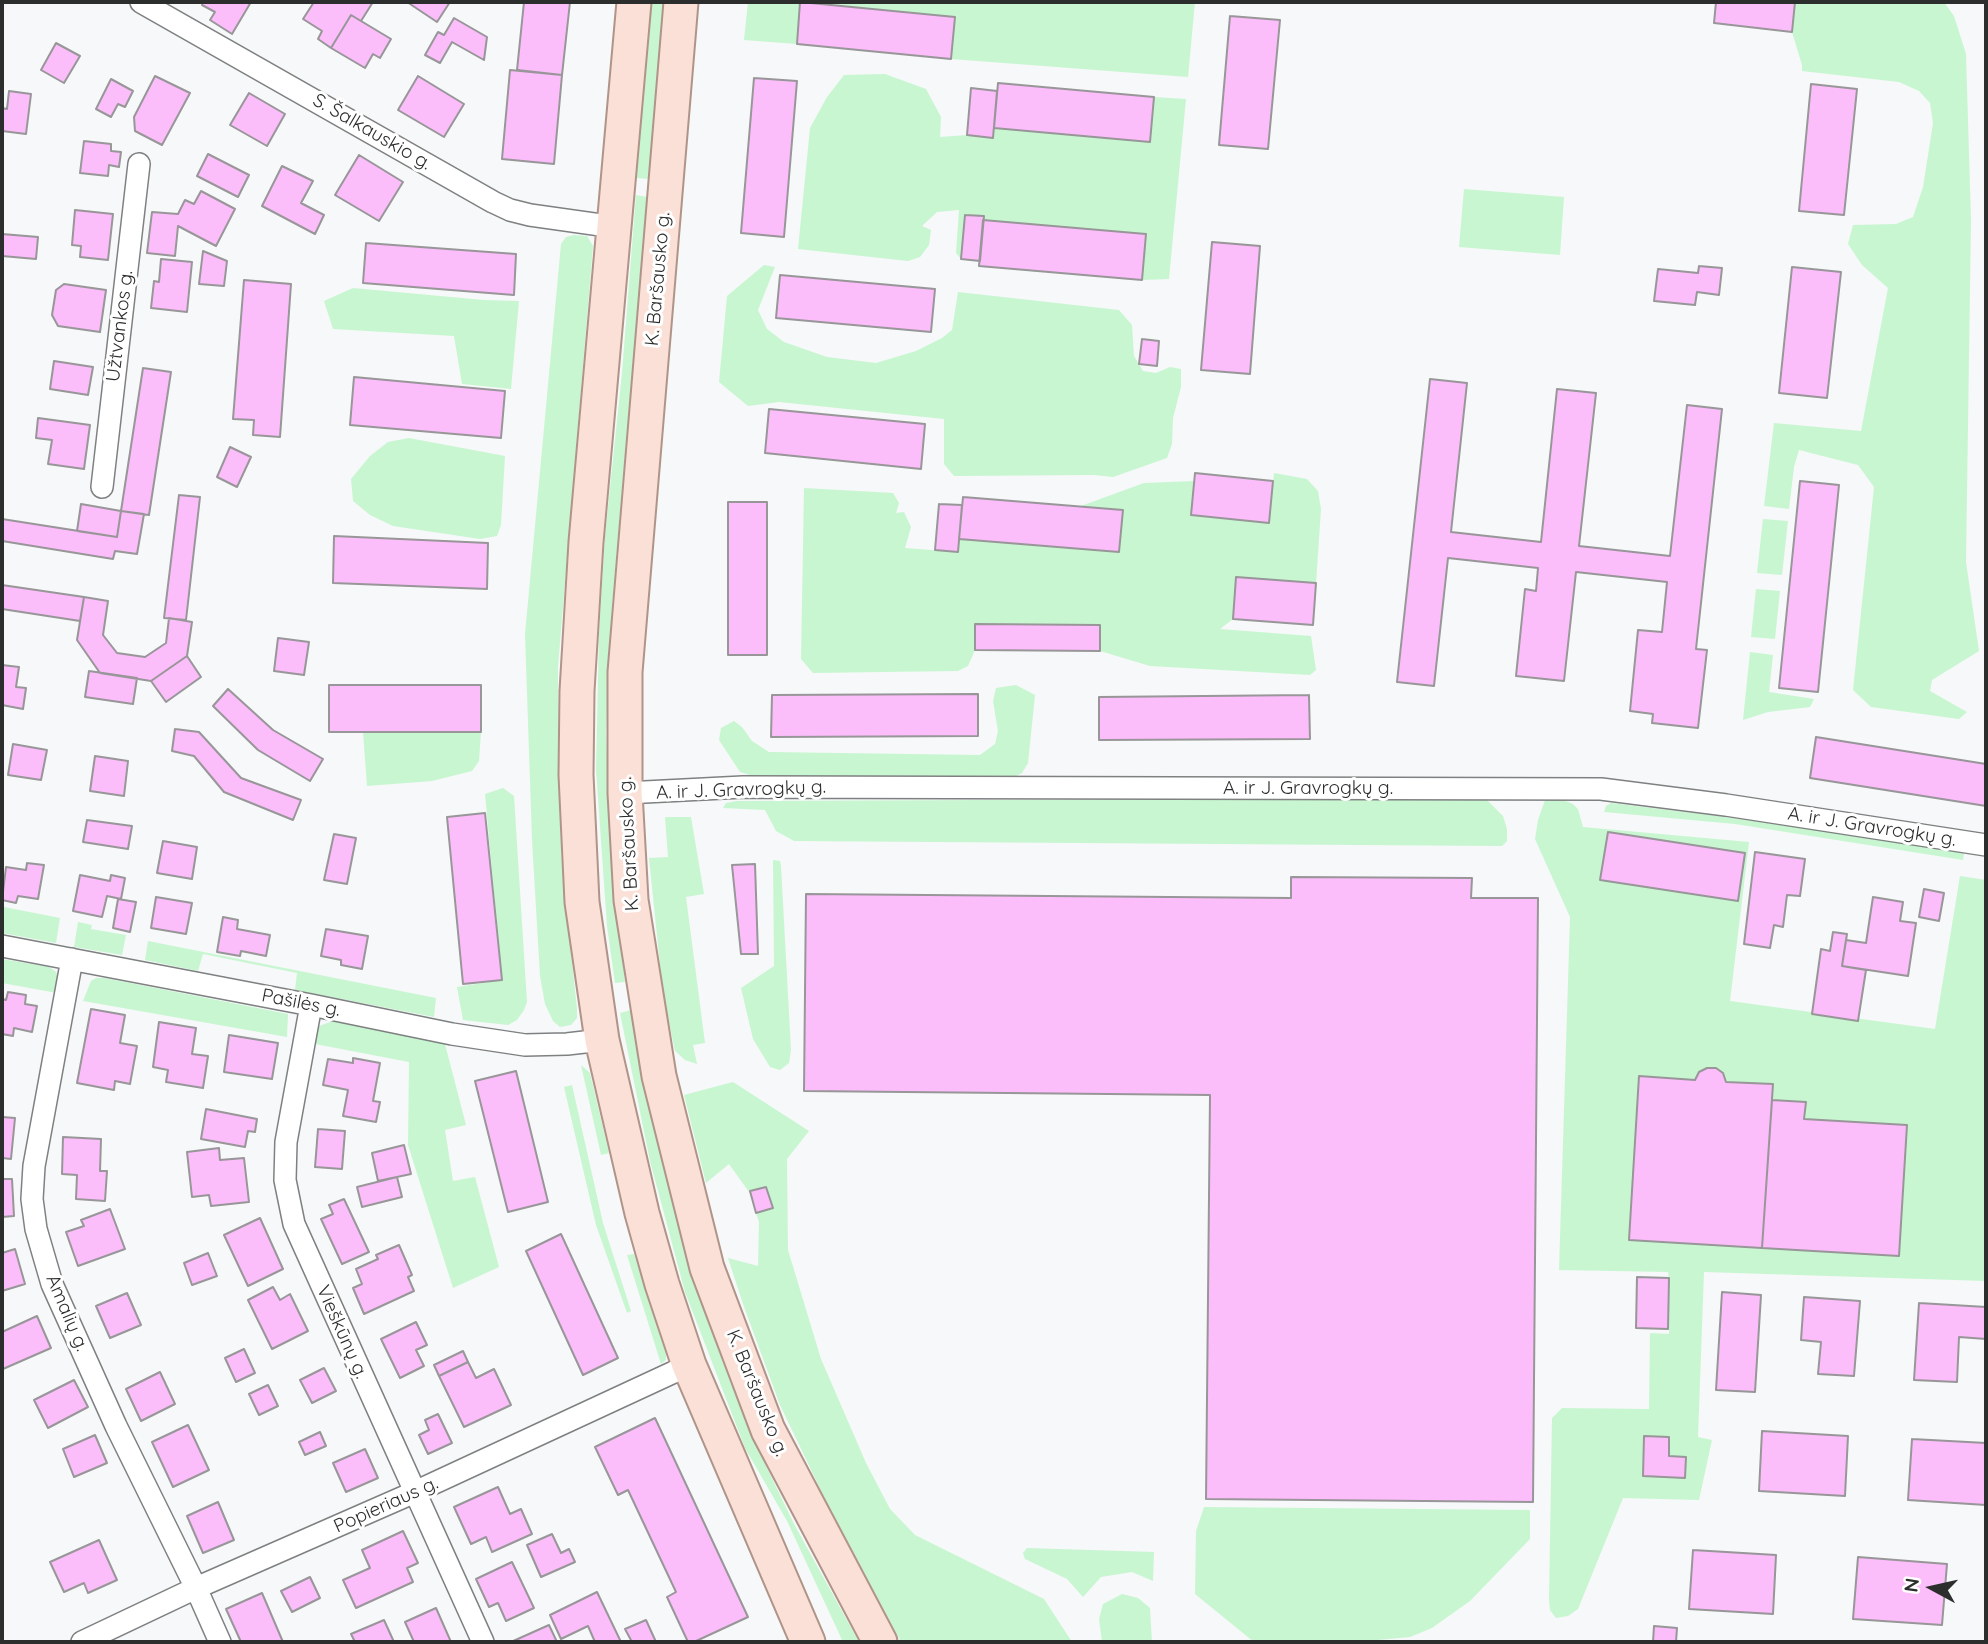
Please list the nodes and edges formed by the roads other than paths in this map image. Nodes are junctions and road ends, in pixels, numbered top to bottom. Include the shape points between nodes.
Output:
1 (141, 2) edge
2 (634, 2) edge
3 (681, 2) edge
4 (139, 164) dead end
5 (614, 227) junction
6 (102, 487) dead end
7 (625, 793) junction
8 (1986, 845) edge
9 (2, 946) edge
10 (72, 959) junction
11 (311, 1005) junction
12 (602, 1040) junction
13 (689, 1365) junction
14 (415, 1492) junction
15 (196, 1588) junction
16 (82, 1642) edge
17 (219, 1642) edge
18 (482, 1642) edge
19 (808, 1642) edge
20 (880, 1642) edge

1 - 5 street, S. Šalkauskio g. via 493,202 530,215
2 - 5 main road
3 - 7 main road, K. Baršausko g. via 625,672
4 - 6 street, Užtvankos g.
5 - 12 main road via 586,542 576,733 582,902
7 - 8 street, A. ir J. Gravrogkų g. via 743,787 1601,789
7 - 20 main road, K. Baršausko g. via 631,900 643,988 659,1076 707,1268 768,1430
9 - 10 street, Pašilės g.
10 - 11 street, Pašilės g.
10 - 15 street, Amalių g. via 35,1154 32,1199 36,1229 52,1284
11 - 12 street, Pašilės g. via 525,1045
11 - 14 street, Vieškūnų g. via 286,1142 285,1180 294,1224
12 - 13 main road via 642,1213
13 - 14 street, Popieriaus g.
13 - 19 main road
14 - 15 street, Popieriaus g.
14 - 18 street, Vieškūnų g.
15 - 16 street, Popieriaus g.
15 - 17 street, Amalių g.

